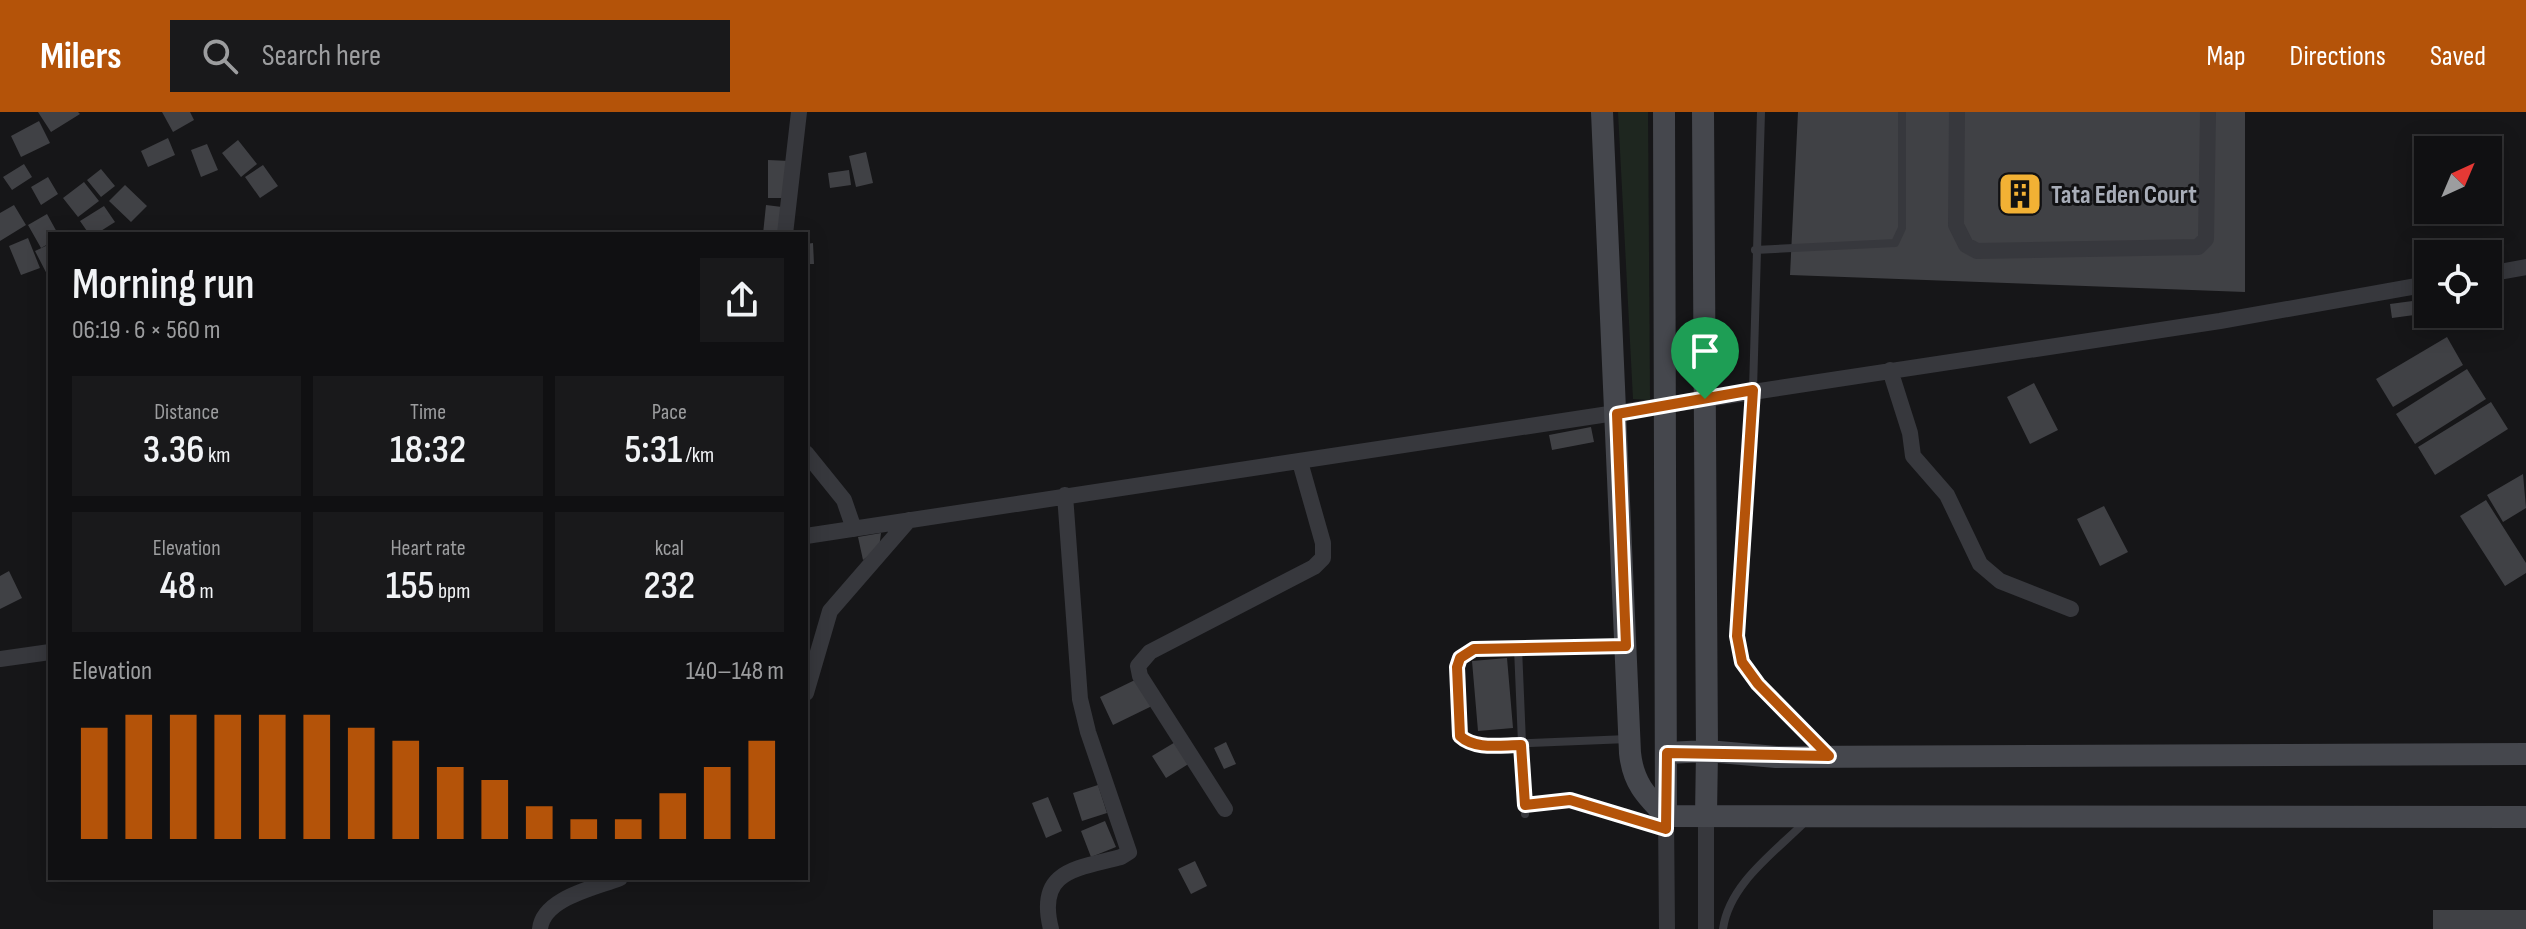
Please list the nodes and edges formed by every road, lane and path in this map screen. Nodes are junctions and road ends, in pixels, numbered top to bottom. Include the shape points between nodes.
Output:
1 (799, 112) edge
2 (1602, 112) edge
3 (1664, 112) edge
4 (1703, 112) edge
5 (1761, 112) edge
6 (1902, 112) edge
7 (1957, 112) edge
8 (2208, 112) edge
9 (785, 232) edge
10 (1755, 250) junction
11 (2526, 267) edge
12 (2502, 271) edge
13 (2414, 286) edge
14 (1890, 370) junction
15 (1753, 390) junction
16 (1705, 399) junction
17 (1665, 407) junction
18 (1617, 414) junction
19 (808, 455) edge
20 (1300, 462) junction
21 (1065, 495) junction
22 (909, 520) junction
23 (854, 529) junction
24 (808, 536) edge
25 (2071, 609) dead end
26 (1626, 646) junction
27 (1518, 648) junction
28 (48, 652) edge
29 (0, 659) edge
30 (808, 686) edge
31 (1629, 739) junction
32 (1521, 745) junction
33 (1707, 751) junction
34 (1667, 753) junction
35 (2526, 754) edge
36 (1829, 756) junction
37 (1225, 809) dead end
38 (1706, 816) junction
39 (1809, 817) junction
40 (2526, 817) edge
41 (1666, 822) junction
42 (615, 880) edge
43 (540, 929) edge
44 (1051, 929) edge
45 (1667, 929) edge
46 (1706, 929) edge
47 (1723, 929) edge

1 - 9 street
2 - 18 street
3 - 17 street
4 - 16 street
5 - 10 lane
6 - 10 lane via 1902,228 1895,243
7 - 8 street via 1956,225 1966,245 1977,251 2198,247 2206,239
10 - 15 lane
11 - 12 street
13 - 14 street
14 - 15 street
14 - 25 street via 1913,456 1947,495 1980,564 2000,581
15 - 16 street
15 - 36 lane via 1737,636 1742,662
16 - 17 street
16 - 33 street
17 - 18 street
17 - 34 street
18 - 20 street
18 - 26 street
19 - 23 street via 839,492
20 - 21 street
20 - 37 street via 1323,558 1150,652 1138,666
21 - 22 street
21 - 44 street via 1080,699 1129,852 1066,871 1048,892 1045,906
22 - 23 street
22 - 30 street via 830,611
23 - 24 street
26 - 27 lane
26 - 31 street
27 - 32 lane
27 - 32 lane via 1474,649 1460,658 1457,725 1468,743
28 - 29 street
31 - 32 lane
31 - 41 street via 1633,776
32 - 41 lane via 1525,809 1570,800
33 - 34 street
33 - 36 street
33 - 38 street
34 - 41 street
35 - 36 street
38 - 39 street
38 - 41 street
38 - 46 street
39 - 40 street
39 - 47 lane via 1728,904
41 - 45 street
42 - 43 street via 551,907 541,918

